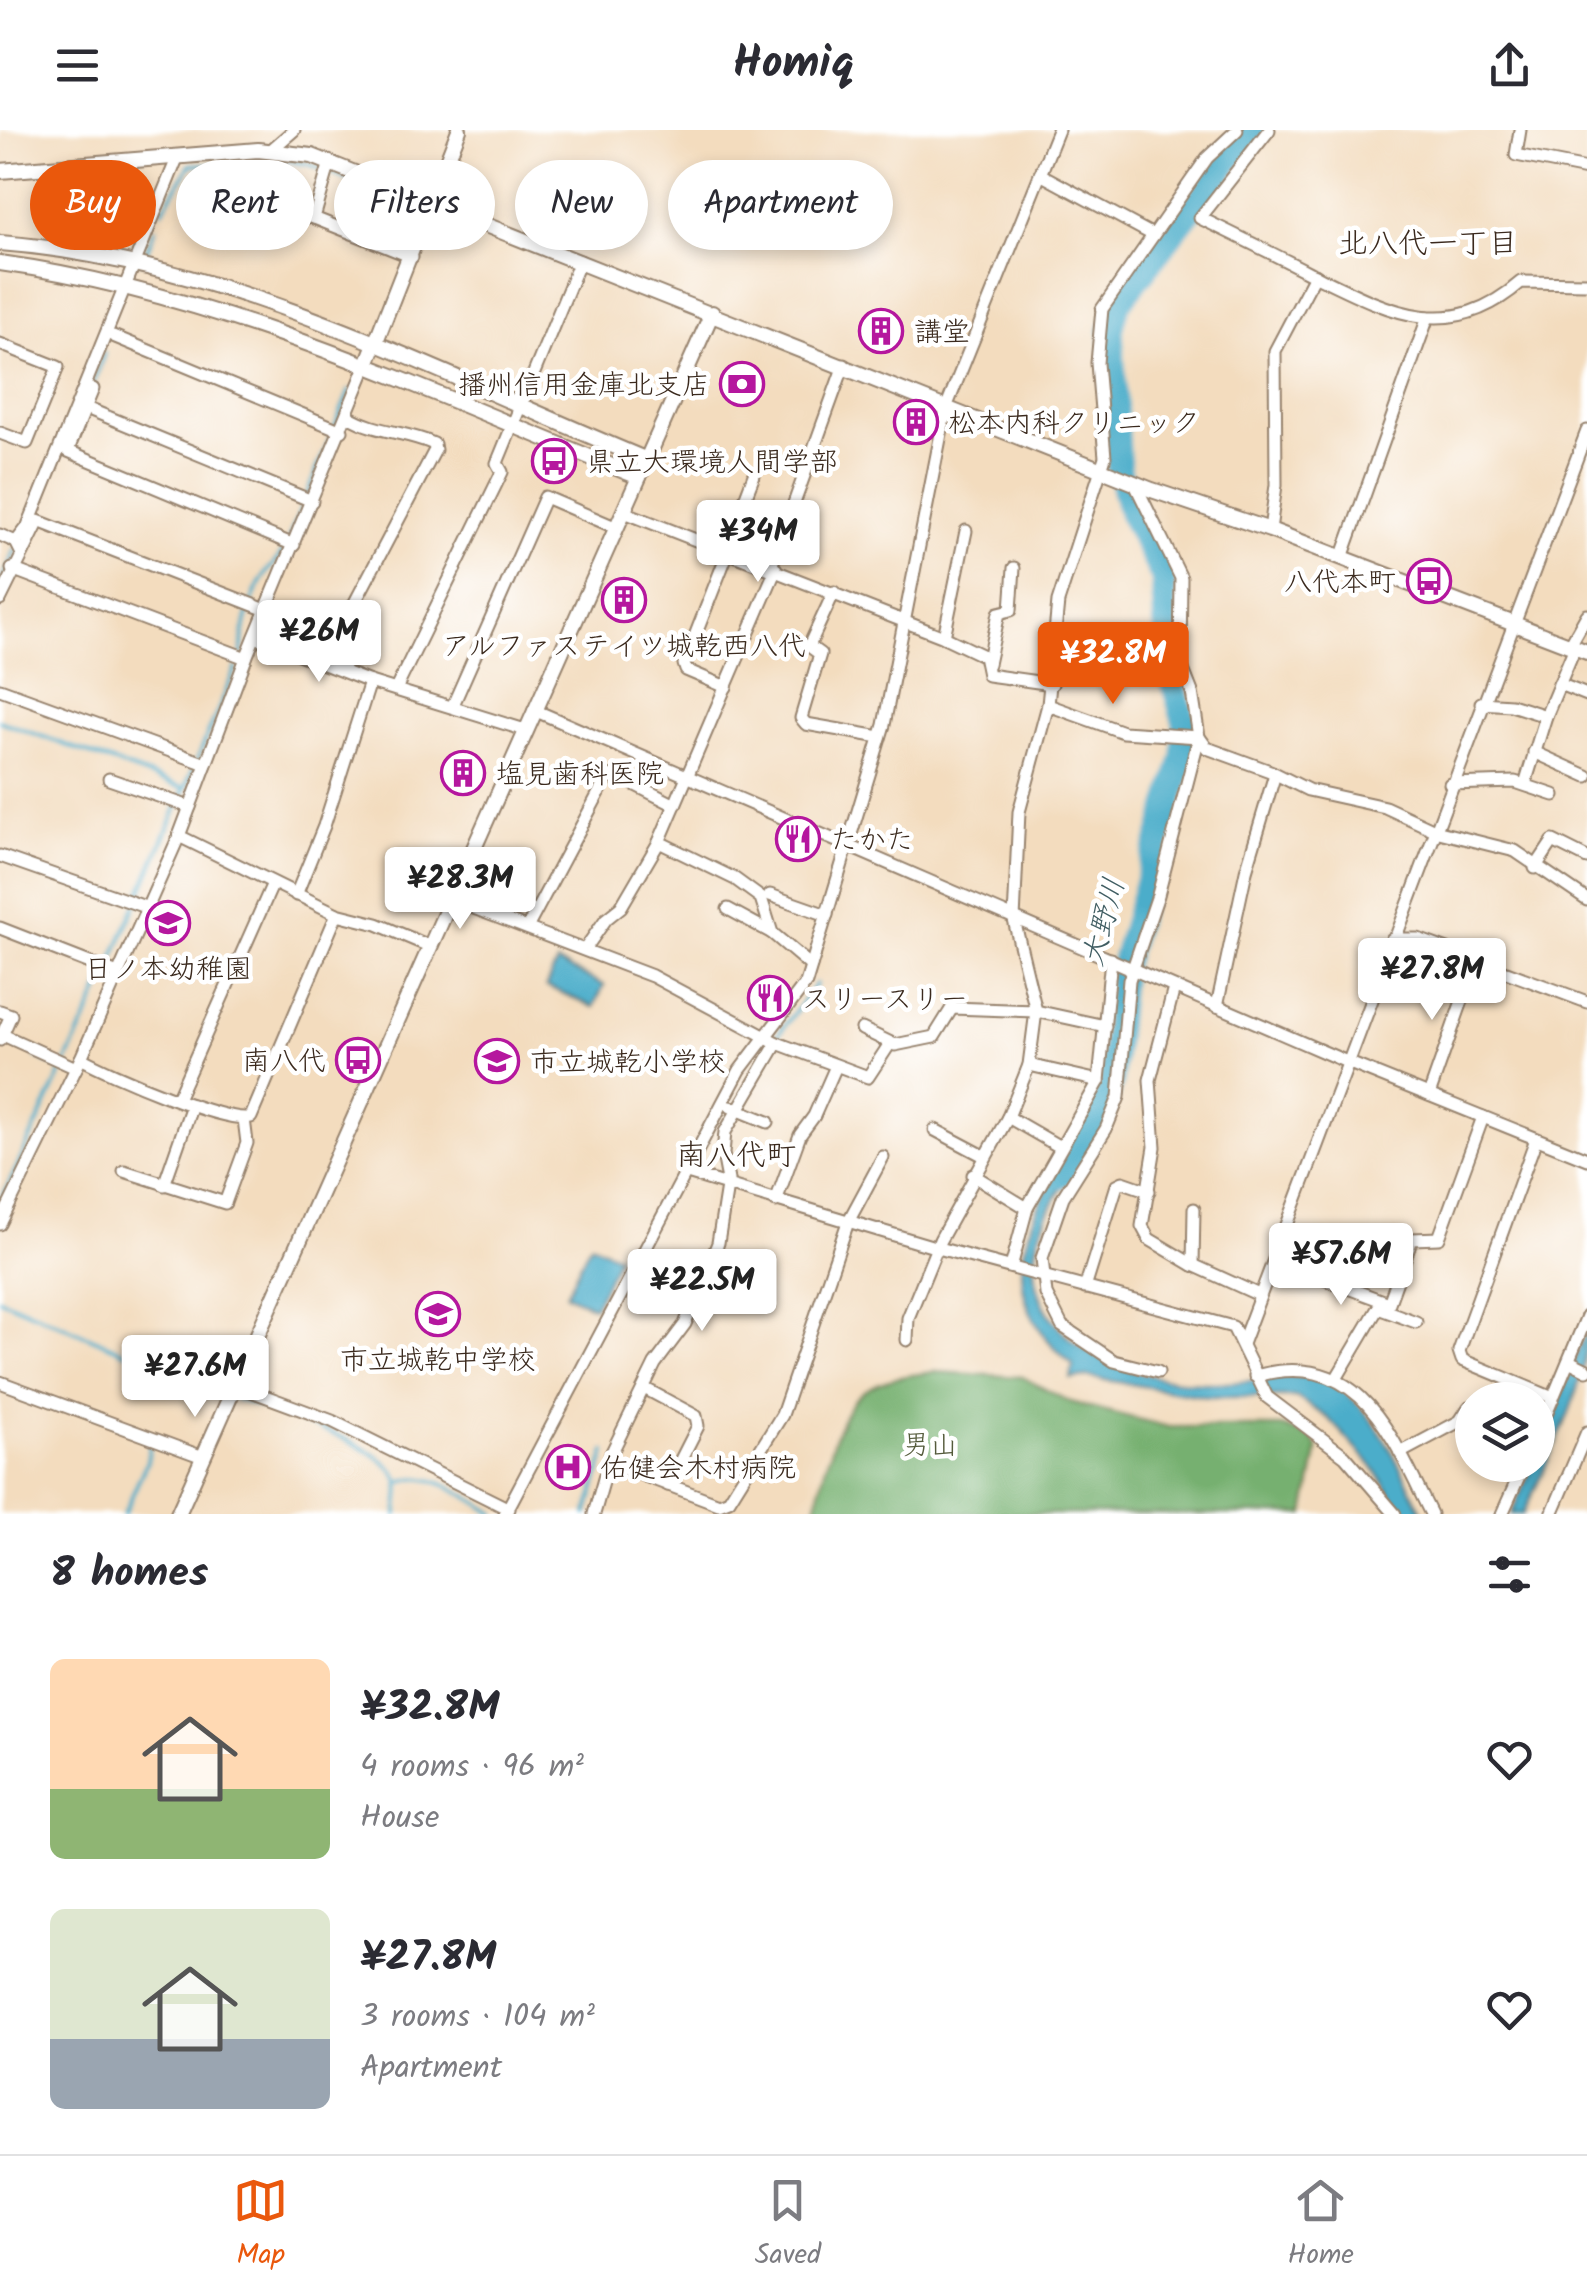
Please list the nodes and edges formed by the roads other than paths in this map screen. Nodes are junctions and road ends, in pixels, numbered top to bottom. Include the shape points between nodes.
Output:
1 (294, 130) edge
2 (459, 130) edge
3 (1058, 130) edge
4 (1236, 130) edge
5 (1269, 130) edge
6 (1520, 130) edge
7 (271, 150) junction
8 (178, 156) junction
9 (448, 160) edge
10 (330, 162) junction
11 (334, 164) edge
12 (1587, 169) edge
13 (0, 171) edge
14 (1040, 174) junction
15 (314, 218) joint
16 (495, 227) edge
17 (1153, 235) junction
18 (0, 243) edge
19 (414, 250) edge
20 (412, 256) junction
21 (580, 261) junction
22 (135, 262) junction
23 (0, 263) edge
24 (1315, 275) junction
25 (1587, 282) edge
26 (126, 286) junction
27 (120, 305) junction
28 (712, 313) junction
29 (1428, 316) junction
30 (113, 336) junction
31 (0, 344) edge
32 (374, 346) junction
33 (367, 364) junction
34 (844, 366) junction
35 (86, 408) junction
36 (520, 408) junction
37 (946, 408) junction
38 (348, 416) junction
39 (513, 426) junction
40 (342, 431) junction
41 (0, 433) edge
42 (1586, 437) edge
43 (68, 451) junction
44 (647, 460) junction
45 (1104, 471) junction
46 (754, 475) dead end
47 (640, 477) junction
48 (1135, 484) junction
49 (312, 501) junction
50 (624, 512) junction
51 (38, 521) junction
52 (616, 528) junction
53 (1270, 530) junction
54 (966, 531) dead end
55 (0, 535) edge
56 (294, 545) junction
57 (18, 547) junction
58 (726, 552) junction
59 (1342, 558) junction
60 (773, 568) junction
61 (1014, 568) dead end
62 (12, 569) junction
63 (834, 592) junction
64 (0, 600) edge
65 (259, 607) junction
66 (1587, 615) edge
67 (907, 621) junction
68 (1513, 622) junction
69 (255, 636) junction
70 (944, 638) junction
71 (1577, 648) edge
72 (240, 655) junction
73 (988, 664) junction
74 (344, 670) junction
75 (370, 682) junction
76 (1052, 684) junction
77 (1560, 684) junction
78 (397, 686) junction
79 (726, 687) junction
80 (0, 689) edge
81 (1587, 694) edge
82 (1481, 703) junction
83 (453, 706) junction
84 (1048, 706) junction
85 (534, 710) junction
86 (1546, 716) junction
87 (525, 730) junction
88 (1199, 736) junction
89 (880, 737) junction
90 (1534, 752) junction
91 (201, 761) junction
92 (1275, 774) junction
93 (687, 775) junction
94 (1587, 776) edge
95 (110, 779) dead end
96 (1450, 784) junction
97 (1525, 784) junction
98 (1554, 795) dead end
99 (183, 804) junction
100 (675, 805) junction
101 (1434, 828) junction
102 (179, 836) junction
103 (659, 842) junction
104 (848, 846) junction
105 (0, 856) edge
106 (1587, 858) edge
107 (1534, 868) junction
108 (273, 884) junction
109 (296, 894) junction
110 (770, 895) dead end
111 (450, 899) junction
112 (1587, 900) edge
113 (141, 904) junction
114 (728, 909) dead end
115 (338, 914) junction
116 (826, 915) junction
117 (1014, 920) junction
118 (0, 928) edge
119 (527, 928) junction
120 (772, 933) junction
121 (1392, 939) junction
122 (429, 946) junction
123 (585, 949) junction
124 (1111, 960) junction
125 (1475, 964) junction
126 (810, 966) junction
127 (1133, 970) junction
128 (112, 971) junction
129 (1174, 988) junction
130 (1587, 1002) edge
131 (1217, 1006) junction
132 (0, 1011) edge
133 (1036, 1011) junction
134 (1105, 1026) junction
135 (862, 1029) dead end
136 (2, 1038) edge
137 (772, 1040) junction
138 (890, 1045) junction
139 (1347, 1062) junction
140 (72, 1063) junction
141 (1028, 1065) junction
142 (836, 1066) junction
143 (1099, 1080) junction
144 (1428, 1095) junction
145 (177, 1099) junction
146 (722, 1104) junction
147 (192, 1105) junction
148 (736, 1110) junction
149 (1008, 1117) junction
150 (1483, 1117) junction
151 (244, 1119) junction
152 (768, 1122) dead end
153 (935, 1130) dead end
154 (1536, 1139) junction
155 (1060, 1147) junction
156 (984, 1156) junction
157 (884, 1157) dead end
158 (1587, 1160) edge
159 (124, 1170) dead end
160 (687, 1173) junction
161 (972, 1175) junction
162 (164, 1184) junction
163 (724, 1185) junction
164 (1148, 1191) junction
165 (776, 1201) junction
166 (1027, 1208) junction
167 (1194, 1209) dead end
168 (848, 1222) junction
169 (0, 1224) edge
170 (938, 1248) junction
171 (1193, 1265) junction
172 (1011, 1267) junction
173 (1308, 1273) dead end
174 (1044, 1276) junction
175 (1085, 1288) junction
176 (1259, 1294) junction
177 (1383, 1306) junction
178 (1587, 1316) edge
179 (1416, 1322) dead end
180 (906, 1340) dead end
181 (1242, 1344) junction
182 (1568, 1361) junction
183 (1586, 1370) edge
184 (1158, 1372) dead end
185 (1255, 1376) junction
186 (1336, 1379) junction
187 (0, 1382) edge
188 (1515, 1382) edge
189 (644, 1388) junction
190 (231, 1392) junction
191 (1555, 1393) edge
192 (1455, 1424) edge
193 (1587, 1432) edge
194 (1400, 1453) junction
195 (203, 1458) junction
196 (608, 1462) junction
197 (1516, 1482) edge
198 (668, 1485) junction
199 (507, 1512) edge
200 (178, 1514) edge
201 (594, 1514) edge
202 (1395, 1514) edge
203 (1431, 1514) edge
204 (1502, 1514) edge
205 (1552, 1514) edge

1 - 7 street
2 - 9 street
3 - 14 street
4 - 17 street
5 - 24 street via 1200,218
6 - 12 street via 1516,154
7 - 8 street
7 - 10 street
8 - 13 street
8 - 22 street
10 - 11 street
10 - 15 street
14 - 17 street
14 - 37 street
15 - 20 street
16 - 21 street
17 - 45 street via 1118,280 1099,321
18 - 22 street
19 - 20 street
20 - 32 street
21 - 28 street
21 - 36 street
22 - 26 street
22 - 32 street via 205,281
23 - 26 street
24 - 29 street via 1392,312
24 - 53 street via 1275,351
25 - 29 street via 1521,282 1474,314
26 - 27 street
26 - 33 street via 260,324
27 - 30 street
27 - 57 street
28 - 34 street
28 - 44 street
29 - 59 street
30 - 35 street
30 - 40 street
31 - 41 street via 58,367 27,443
32 - 33 street
32 - 36 street
33 - 38 street
33 - 39 street
34 - 37 street
34 - 60 street
35 - 43 street
35 - 49 street
36 - 39 street
36 - 44 street
37 - 45 street
37 - 67 street
38 - 40 street
38 - 74 street via 380,432 418,437 435,450 341,630
39 - 47 street
39 - 78 street via 498,463 502,472
40 - 49 street
42 - 68 street
43 - 51 street
43 - 56 street
44 - 47 street
45 - 48 street
45 - 76 street via 1058,602
46 - 58 street
47 - 50 street
48 - 53 street
48 - 88 street via 1181,578 1180,662
49 - 56 street
50 - 52 street
50 - 58 street
51 - 57 street
51 - 65 street
52 - 83 street via 545,498
52 - 85 street
53 - 59 street
54 - 70 street
55 - 57 street
56 - 65 street
57 - 62 street
58 - 60 street
58 - 79 street via 684,664
59 - 68 street
60 - 63 street
60 - 79 street
61 - 73 street via 1011,610 998,613
62 - 64 street
62 - 72 street
63 - 67 street
63 - 89 street via 810,646 820,654 801,718
65 - 69 street
66 - 71 street
67 - 70 street
67 - 89 street
68 - 71 street
68 - 82 street
69 - 72 street
69 - 74 street
70 - 73 street
71 - 77 street
72 - 91 street
73 - 76 street via 988,675
74 - 75 street
75 - 78 street
75 - 109 street
76 - 84 street
77 - 81 street
77 - 86 street
78 - 83 street
79 - 93 street
80 - 91 street
82 - 86 street
82 - 96 street
83 - 87 street
84 - 88 street via 1123,732
84 - 117 street via 1019,812
85 - 87 street
85 - 93 street
86 - 90 street
87 - 111 street
88 - 92 street via 1207,748
88 - 127 street
89 - 104 street
90 - 94 street
90 - 97 street
91 - 99 street
92 - 101 street via 1308,790 1385,806
92 - 131 street
93 - 100 street
93 - 104 street
95 - 99 street
96 - 97 street
96 - 101 street
97 - 98 street
99 - 102 street
100 - 103 street
100 - 119 street via 608,776
101 - 107 street via 1515,851
101 - 121 street
102 - 108 street
102 - 113 street
103 - 120 street via 735,878 761,898
103 - 123 street
104 - 116 street
104 - 117 street
105 - 113 street
106 - 107 street via 1554,842
107 - 112 street
108 - 109 street
108 - 145 street
109 - 115 street
110 - 116 street
111 - 119 street
111 - 122 street
113 - 128 street
114 - 120 street
115 - 122 street
115 - 151 street via 251,1117
116 - 126 street
117 - 124 street
117 - 133 street
118 - 128 street
119 - 123 street
120 - 126 street
121 - 125 street via 1418,939
121 - 139 street
122 - 190 street
123 - 137 street via 652,976
124 - 127 street
124 - 134 street
125 - 130 street
125 - 144 street
126 - 137 street
127 - 129 street
127 - 174 street via 1119,1097 1050,1226
128 - 140 street
129 - 131 street
129 - 164 street via 1150,1080 1155,1136
131 - 139 street
132 - 136 street via 11,1015
133 - 134 street
133 - 138 street via 952,1008 934,1037
133 - 141 street
134 - 143 street
135 - 138 street
136 - 140 street
137 - 142 street
137 - 146 street via 740,1070
137 - 148 street
138 - 142 street via 868,1076
139 - 144 street
139 - 176 street
140 - 145 street
140 - 169 street
141 - 143 street
141 - 149 street
142 - 165 street
143 - 155 street
144 - 150 street
145 - 147 street
146 - 148 street
146 - 160 street
147 - 151 street
147 - 162 street
148 - 152 street
148 - 163 street via 723,1141
149 - 155 street
149 - 156 street
150 - 154 street
150 - 177 street via 1439,1238 1412,1239
151 - 162 street via 247,1143 225,1204
153 - 156 street
154 - 158 street
154 - 188 street via 1459,1352 1462,1360
155 - 166 street
156 - 161 street
157 - 168 street
159 - 162 street
160 - 163 street
160 - 199 street
161 - 166 street
161 - 170 street
163 - 165 street
163 - 189 street via 718,1243 692,1308
164 - 171 street via 1142,1226 1149,1239
164 - 175 street via 1117,1185
165 - 168 street
166 - 172 street
167 - 171 street
168 - 170 street
168 - 198 street via 782,1415 729,1500 719,1504
170 - 172 street
170 - 180 street via 908,1318
171 - 176 street
172 - 174 street
173 - 177 street
174 - 175 street
174 - 184 street via 1051,1310 1068,1332 1114,1361
175 - 181 street via 1233,1327
176 - 181 street
177 - 179 street
177 - 186 street
178 - 182 street
181 - 185 street
182 - 183 street
182 - 191 street
185 - 186 street via 1299,1369
185 - 202 street via 1274,1404 1346,1456
186 - 194 street via 1369,1404
187 - 195 street
189 - 196 street
189 - 198 street via 696,1416 698,1426
190 - 195 street
190 - 199 street via 332,1421
192 - 194 street
193 - 205 street
194 - 203 street
195 - 200 street
196 - 198 street
196 - 201 street
197 - 204 street

